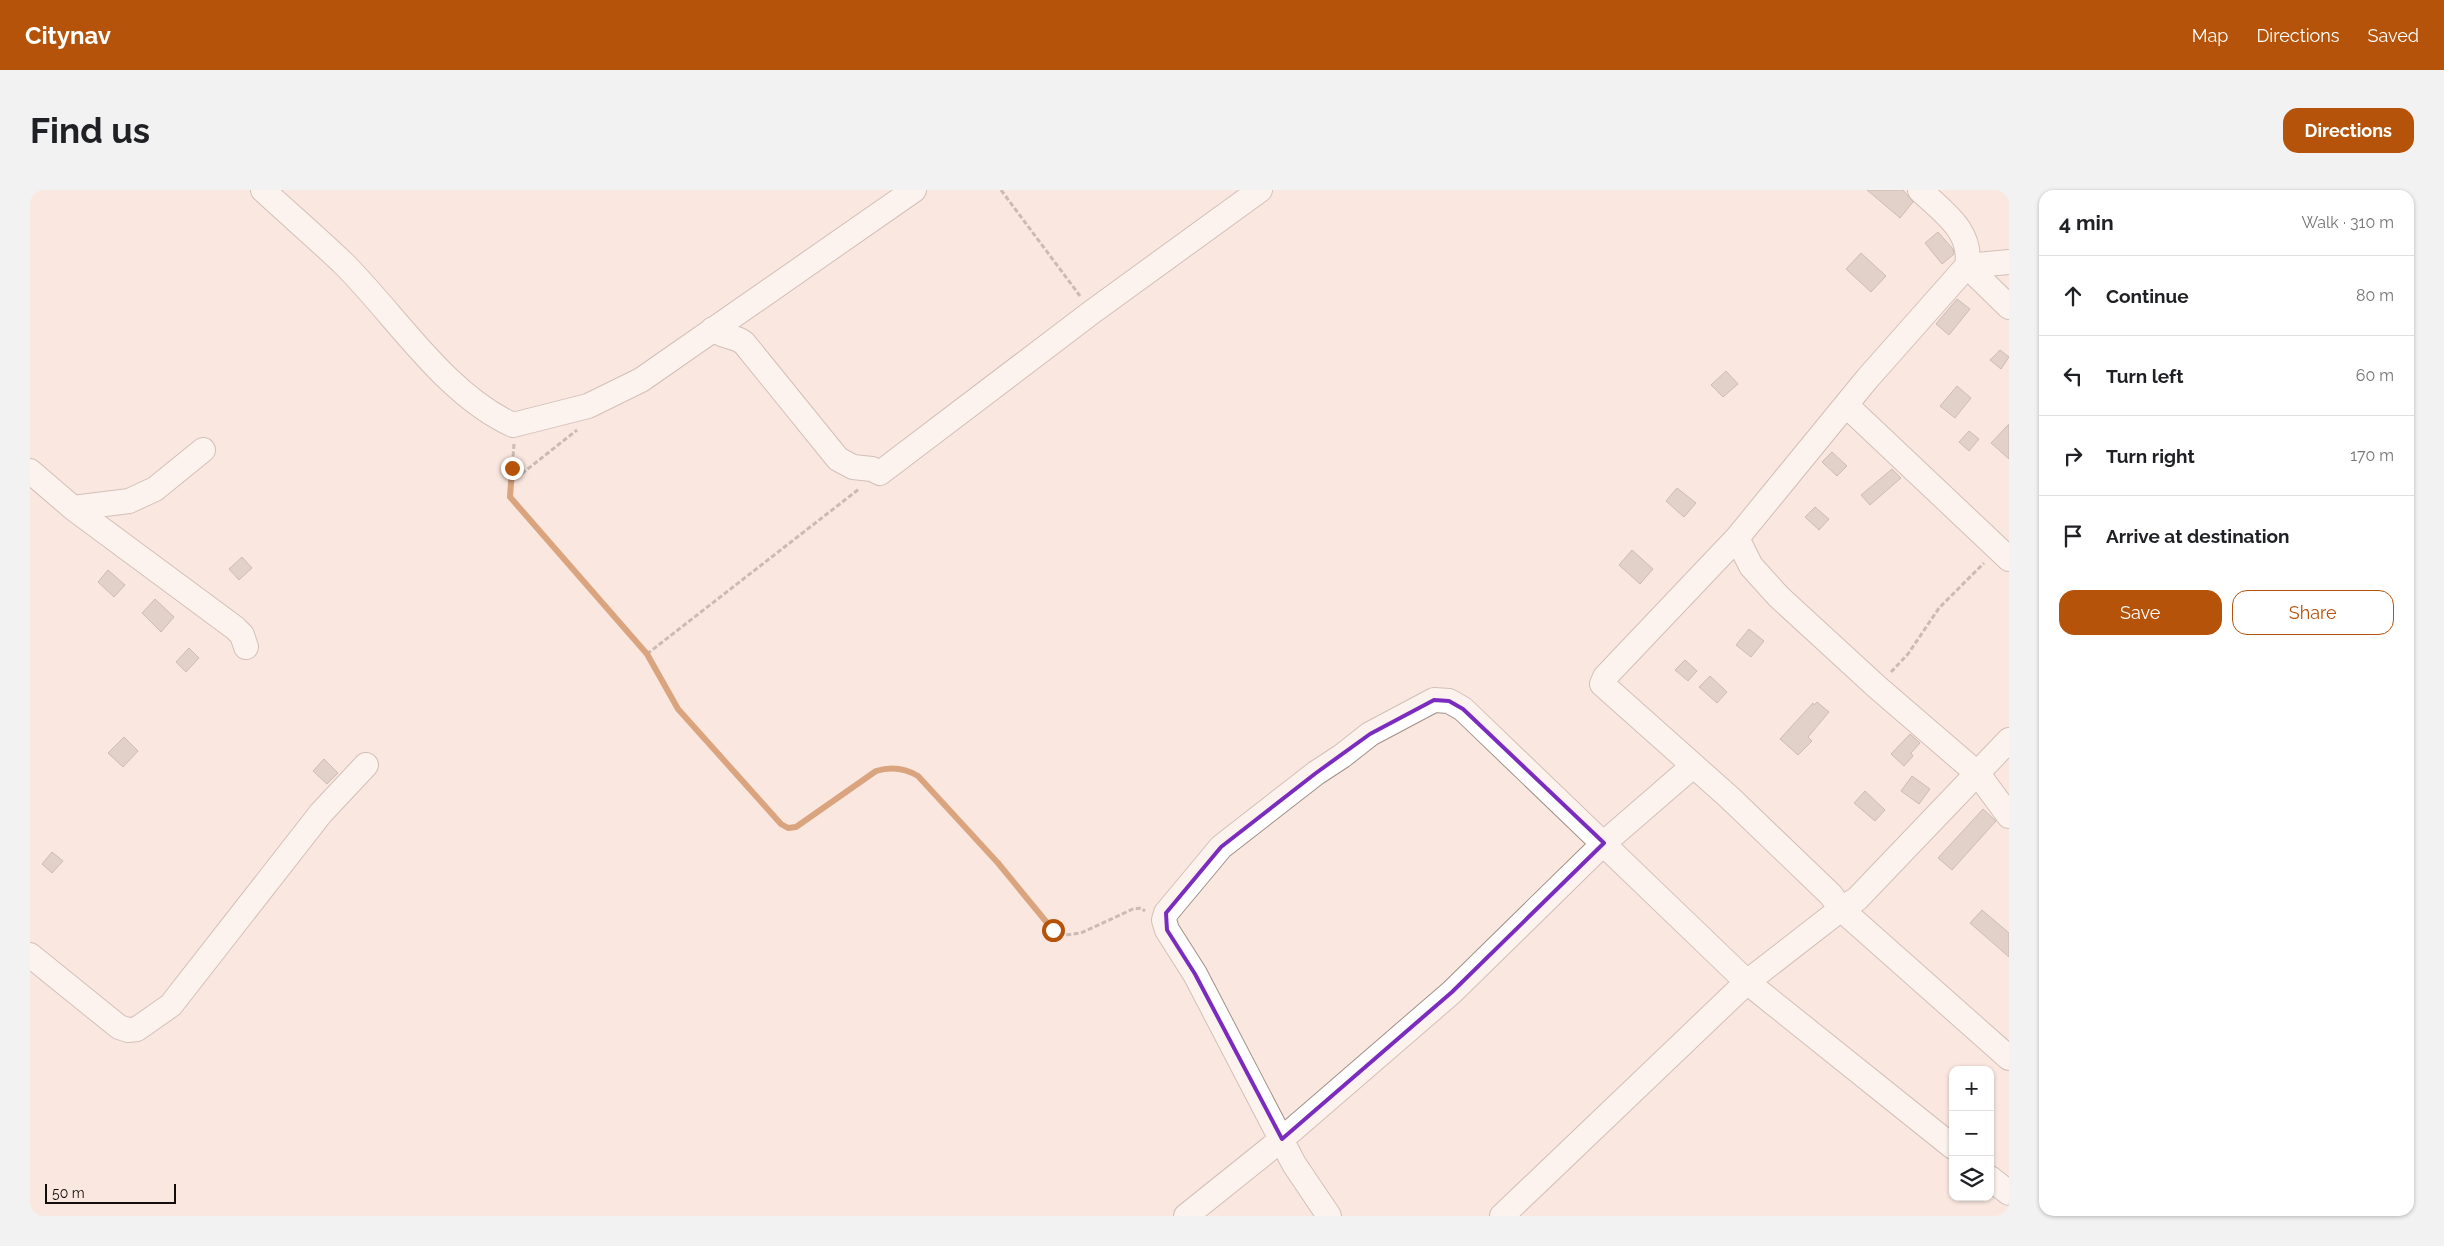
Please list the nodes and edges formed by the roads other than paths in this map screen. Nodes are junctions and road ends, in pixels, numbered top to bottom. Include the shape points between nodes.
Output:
1 (263, 190) edge
2 (914, 190) edge
3 (1260, 190) edge
4 (1920, 190) edge
5 (2009, 262) edge
6 (1967, 266) junction
7 (2009, 307) edge
8 (713, 330) junction
9 (1846, 405) junction
10 (203, 450) dead end
11 (30, 471) edge
12 (73, 508) junction
13 (1737, 538) junction
14 (2004, 553) edge
15 (246, 647) dead end
16 (2009, 740) edge
17 (366, 765) dead end
18 (1693, 766) junction
19 (1978, 774) junction
20 (2009, 816) edge
21 (1604, 843) junction
22 (1841, 909) junction
23 (30, 955) edge
24 (1747, 982) junction
25 (2009, 1058) edge
26 (1282, 1139) junction
27 (1949, 1144) edge
28 (1994, 1181) edge
29 (2009, 1193) edge
30 (1186, 1216) edge
31 (1329, 1216) edge
32 (1502, 1216) edge

1 - 8 street via 344,264 449,379 478,406 513,425 588,406 640,380
2 - 8 street
3 - 8 street via 880,473 853,468 838,459 744,343
4 - 6 street via 1958,226 1968,250
5 - 6 street
6 - 7 street
6 - 9 street
9 - 13 street
9 - 14 street
10 - 12 street via 155,489 129,501
11 - 12 street
12 - 15 street via 235,628 242,635
13 - 18 street via 1611,670 1602,684
13 - 19 street via 1751,566 1772,590
16 - 19 street
17 - 23 street via 321,813 172,1005 137,1029 119,1027
18 - 21 street
18 - 22 street via 1831,895
19 - 20 street
19 - 22 street via 1857,899
21 - 24 street
21 - 26 street via 1452,992
21 - 26 street via 1463,709 1450,701 1434,700 1370,734 1221,847 1166,913 1164,920
22 - 24 street
22 - 25 street
24 - 27 street
24 - 32 street
26 - 30 street
26 - 31 street via 1294,1164
28 - 29 street

